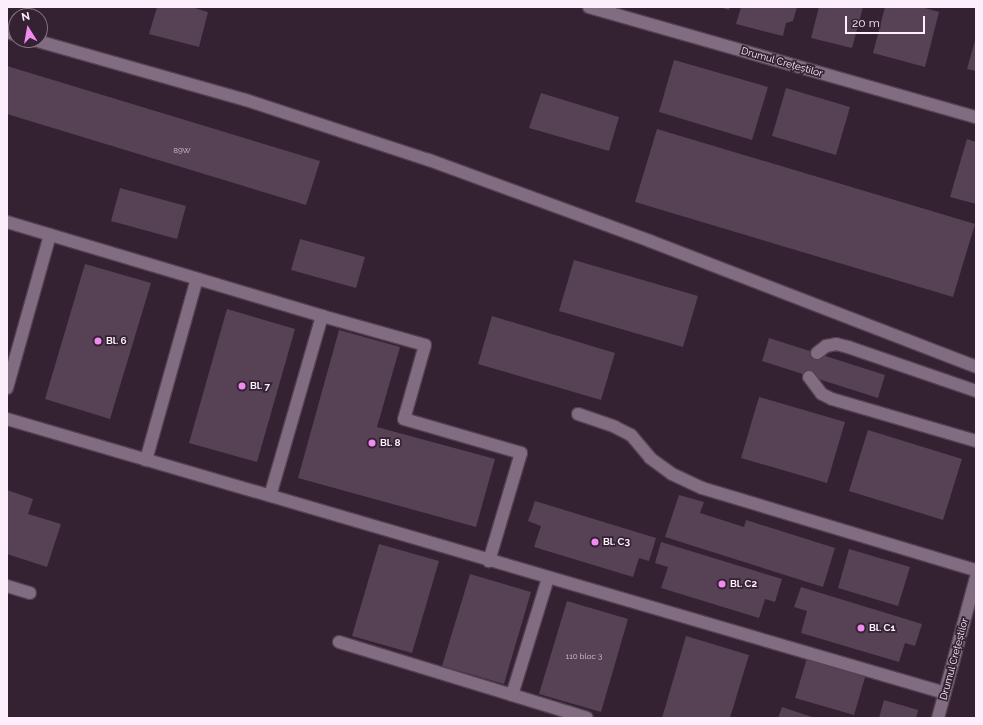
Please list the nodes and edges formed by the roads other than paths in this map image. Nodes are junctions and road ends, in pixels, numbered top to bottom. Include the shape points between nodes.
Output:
1 (589, 7) edge
2 (48, 44) edge
3 (976, 117) edge
4 (7, 222) edge
5 (50, 235) junction
6 (197, 279) junction
7 (322, 316) junction
8 (817, 353) dead end
9 (976, 366) edge
10 (810, 377) dead end
11 (7, 388) edge
12 (976, 391) edge
13 (578, 414) dead end
14 (7, 419) edge
15 (976, 441) edge
16 (146, 460) junction
17 (270, 496) junction
18 (489, 561) junction
19 (976, 570) edge
20 (976, 577) edge
21 (548, 578) junction
22 (7, 586) edge
23 (30, 593) dead end
24 (339, 642) dead end
25 (945, 693) junction
26 (512, 695) junction
27 (586, 718) edge
28 (938, 718) edge

1 - 3 street, Drumul Crețeștilor
2 - 9 street via 246,100 429,160 650,241
4 - 5 street
5 - 6 street
5 - 11 street
6 - 7 street
6 - 16 street
7 - 17 street
7 - 18 street via 425,345 404,419 521,453
8 - 12 street via 826,346 848,346
10 - 15 street via 822,394 832,398
13 - 19 street via 631,435 650,458 672,474 702,488
14 - 16 street
16 - 17 street
17 - 18 street
18 - 21 street
20 - 25 street, Drumul Crețeștilor
21 - 25 street
21 - 26 street
22 - 23 street
24 - 26 street
25 - 28 street, Drumul Crețeștilor
26 - 27 street

